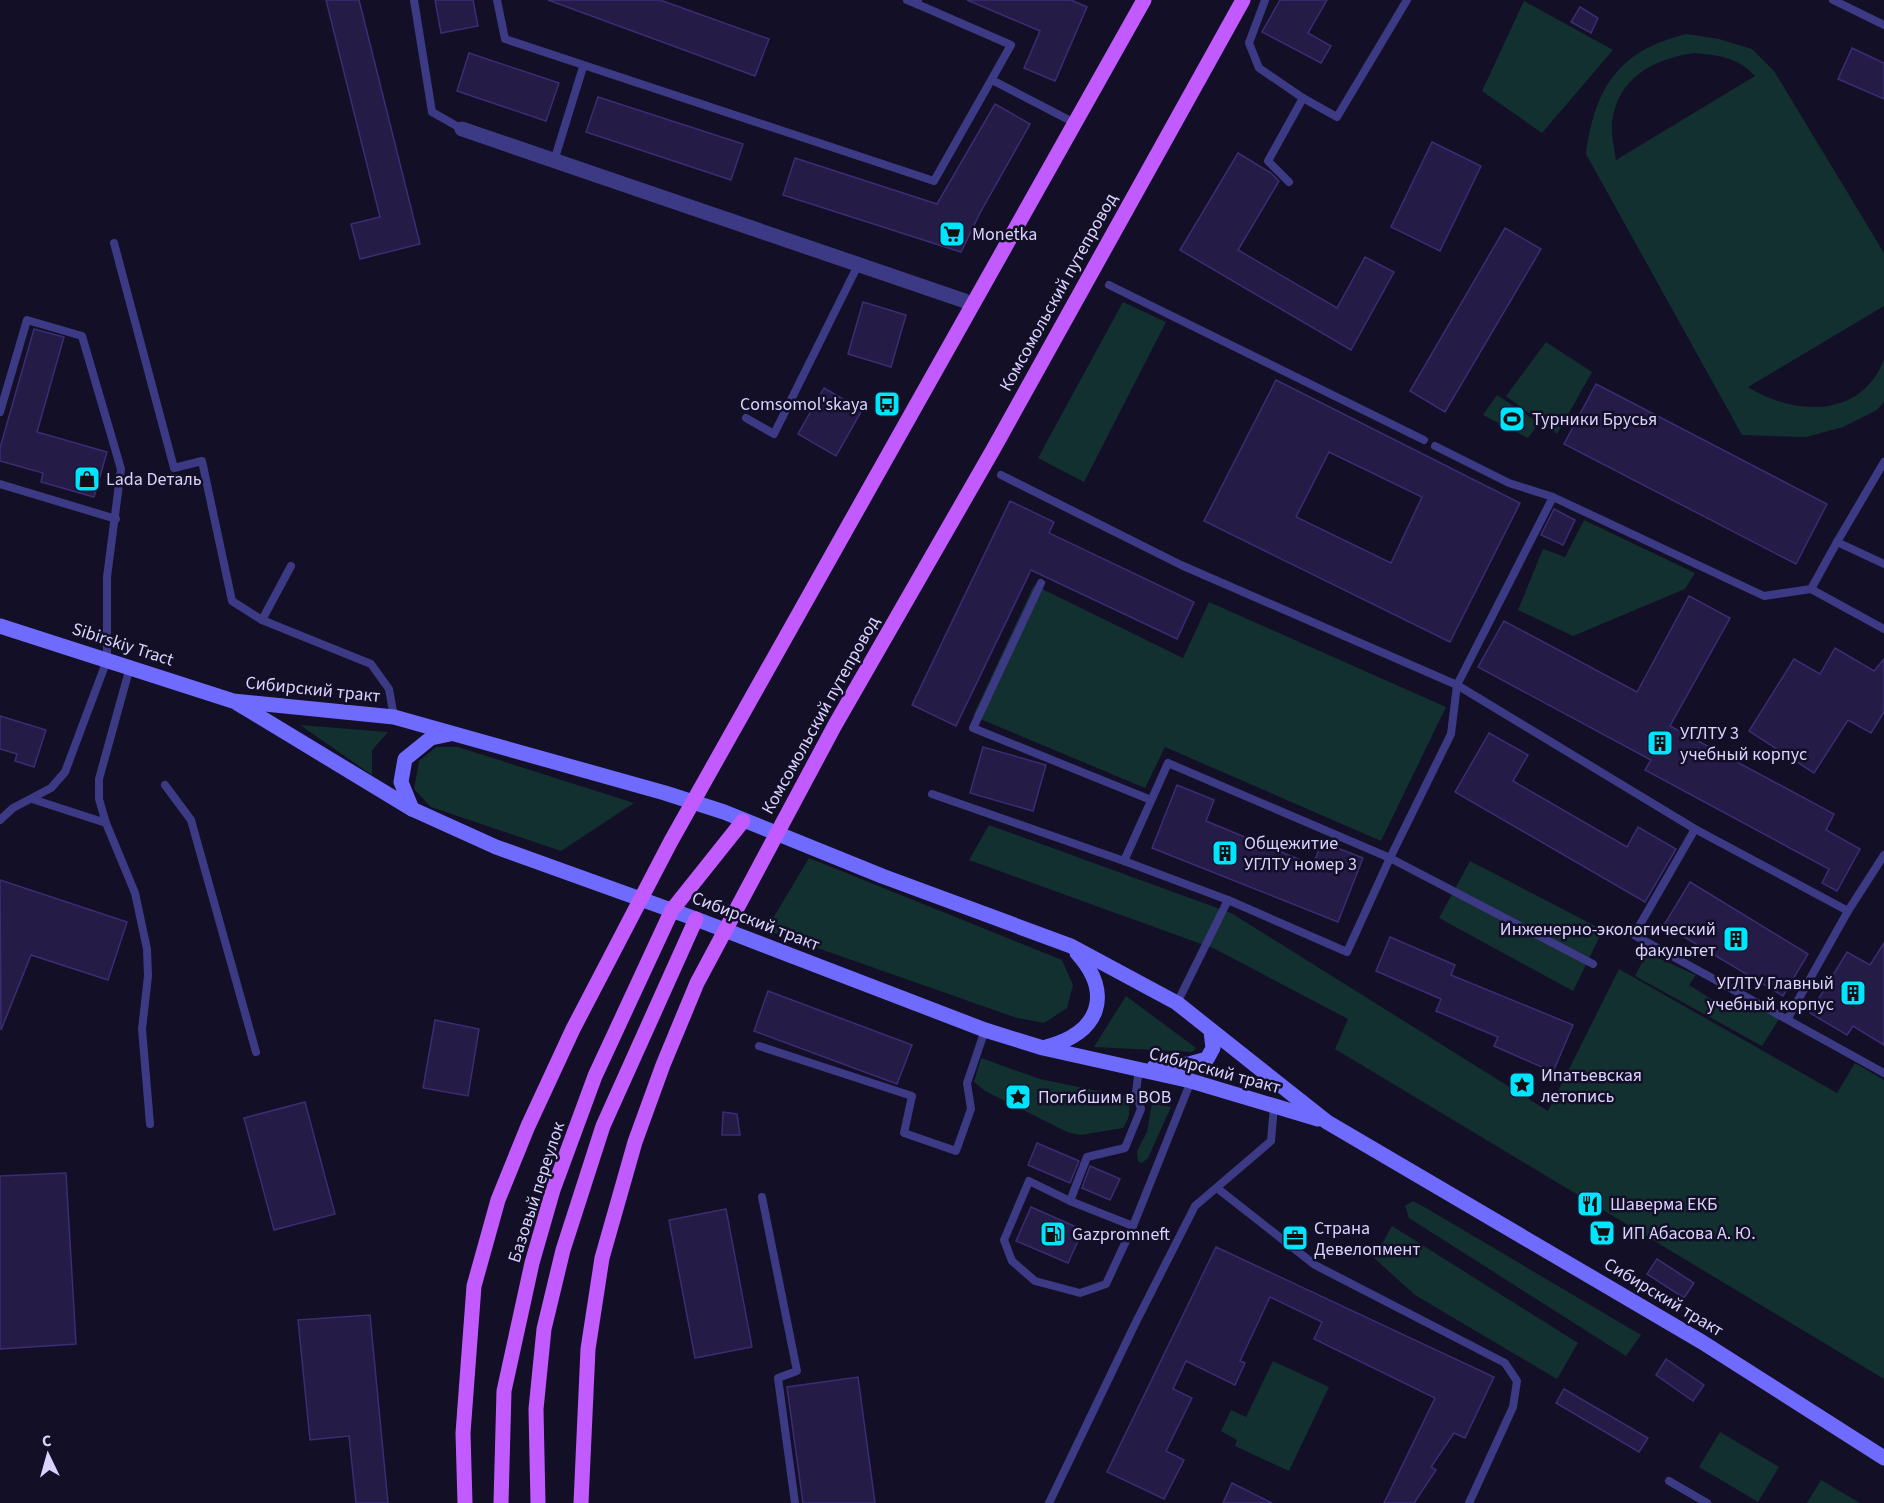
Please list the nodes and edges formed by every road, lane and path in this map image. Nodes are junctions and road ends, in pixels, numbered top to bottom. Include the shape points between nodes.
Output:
1 (414, 0) edge
2 (497, 0) edge
3 (907, 0) edge
4 (1144, 0) edge
5 (1244, 0) edge
6 (1265, 0) edge
7 (1407, 0) edge
8 (1833, 0) edge
9 (917, 2) edge
10 (1884, 26) edge
11 (583, 67) junction
12 (992, 80) junction
13 (1303, 98) junction
14 (1069, 120) dead end
15 (462, 129) joint
16 (554, 161) junction
17 (1289, 182) dead end
18 (114, 243) dead end
19 (858, 265) junction
20 (1109, 285) dead end
21 (965, 301) dead end
22 (0, 412) edge
23 (746, 418) dead end
24 (1424, 440) dead end
25 (1435, 446) dead end
26 (1884, 462) edge
27 (1001, 475) dead end
28 (0, 484) edge
29 (1553, 497) junction
30 (116, 519) junction
31 (1837, 542) junction
32 (1884, 564) edge
33 (291, 566) dead end
34 (1041, 583) dead end
35 (1810, 589) junction
36 (262, 620) junction
37 (0, 626) edge
38 (1884, 629) edge
39 (107, 660) junction
40 (130, 667) junction
41 (1457, 685) junction
42 (233, 700) junction
43 (394, 717) junction
44 (457, 734) junction
45 (165, 785) dead end
46 (932, 794) dead end
47 (32, 799) junction
48 (1151, 800) junction
49 (412, 809) junction
50 (0, 820) edge
51 (743, 820) junction
52 (106, 823) junction
53 (1695, 829) junction
54 (1884, 855) edge
55 (1390, 858) junction
56 (1124, 861) junction
57 (1228, 900) junction
58 (672, 910) junction
59 (1848, 911) junction
60 (696, 919) junction
61 (1071, 946) junction
62 (1593, 964) dead end
63 (1177, 1002) junction
64 (1788, 1018) junction
65 (985, 1030) junction
66 (1211, 1031) junction
67 (759, 1046) dead end
68 (1043, 1048) junction
69 (256, 1052) dead end
70 (1139, 1069) junction
71 (1884, 1073) edge
72 (1191, 1081) junction
73 (1274, 1106) junction
74 (1327, 1122) junction
75 (150, 1124) dead end
76 (1217, 1188) junction
77 (762, 1197) dead end
78 (1070, 1201) junction
79 (1133, 1226) junction
80 (1884, 1458) edge
81 (1669, 1481) dead end
82 (581, 1497) edge
83 (465, 1503) edge
84 (501, 1503) edge
85 (538, 1503) edge
86 (795, 1503) edge
87 (1049, 1503) edge
88 (1468, 1503) edge
89 (1707, 1503) edge

1 - 15 lane via 432,111
2 - 11 lane via 505,39
3 - 9 lane
4 - 83 main road via 666,851 573,1029 528,1126 498,1200 474,1286 463,1433
5 - 82 main road, Комсомольский путепровод via 835,725 697,983 635,1142 602,1258 588,1350
6 - 13 lane via 1249,43 1252,51 1259,68
7 - 13 lane via 1337,117
8 - 10 lane
9 - 12 lane via 1011,45
11 - 12 lane via 934,182
11 - 16 lane
12 - 14 lane
13 - 17 lane via 1268,161
15 - 16 street
16 - 19 street
18 - 36 lane via 174,468 202,461 232,601
19 - 21 street
19 - 23 lane via 774,434
20 - 24 lane
22 - 30 lane via 27,320 82,336 121,469
25 - 29 lane via 1509,483
26 - 31 lane
27 - 41 lane via 1181,565
28 - 30 lane
29 - 35 lane via 1764,596
29 - 41 lane
30 - 39 lane via 107,577
31 - 32 lane
31 - 35 lane
33 - 36 lane
34 - 48 lane via 973,728
35 - 38 lane
36 - 43 lane via 371,664 389,689
37 - 39 main road, Sibirskiy Tract
39 - 40 main road, Sibirskiy Tract
39 - 47 lane via 65,772 51,788
40 - 42 main road, Sibirskiy Tract
40 - 52 lane via 99,779 99,799
41 - 53 lane
41 - 55 lane via 1451,734
42 - 43 main road, Сибирский тракт
42 - 49 main road, Сибирский тракт
43 - 44 main road, Сибирский тракт
44 - 49 main road via 431,738 405,759 401,782
44 - 51 main road, Сибирский тракт via 665,793
45 - 69 lane via 191,820
46 - 56 lane
47 - 50 lane
47 - 52 lane
48 - 55 lane via 1168,764
48 - 56 lane
49 - 58 main road, Сибирский тракт via 482,842
51 - 58 main road, Комсомольский путепровод
51 - 61 main road, Сибирский тракт
52 - 75 lane via 135,893 147,949 142,1029
53 - 59 lane
53 - 64 lane via 1634,935
54 - 59 lane
55 - 57 lane via 1347,952
55 - 62 lane
56 - 57 lane
57 - 63 lane
58 - 60 main road, Сибирский тракт
58 - 84 main road, Базовый переулок via 595,1076 553,1190 532,1263 504,1391
59 - 64 lane
60 - 65 main road, Сибирский тракт
60 - 85 main road via 603,1126 563,1250 544,1329 538,1386
61 - 63 main road, Сибирский тракт
61 - 68 main road via 1090,967 1098,984 1094,1017 1083,1031
63 - 66 main road, Сибирский тракт
64 - 71 lane
65 - 67 lane via 967,1083 971,1109 956,1151 904,1133 912,1096
65 - 68 main road, Сибирский тракт
66 - 70 main road via 1213,1048 1207,1059 1189,1065
66 - 74 main road, Сибирский тракт
68 - 70 main road, Сибирский тракт
70 - 72 main road, Сибирский тракт
70 - 78 lane via 1136,1092 1141,1108 1125,1148 1087,1157
72 - 73 main road, Сибирский тракт
72 - 79 lane
73 - 74 main road, Сибирский тракт
73 - 76 lane via 1271,1141
74 - 80 main road, Сибирский тракт via 1702,1342
76 - 87 lane via 1195,1206
76 - 88 lane via 1316,1265 1504,1364 1517,1381 1513,1407
77 - 86 lane via 796,1371 778,1378
78 - 79 lane
78 - 79 lane via 1029,1181 1012,1218 1004,1240 1012,1261 1035,1281 1080,1293 1106,1284
81 - 89 lane

